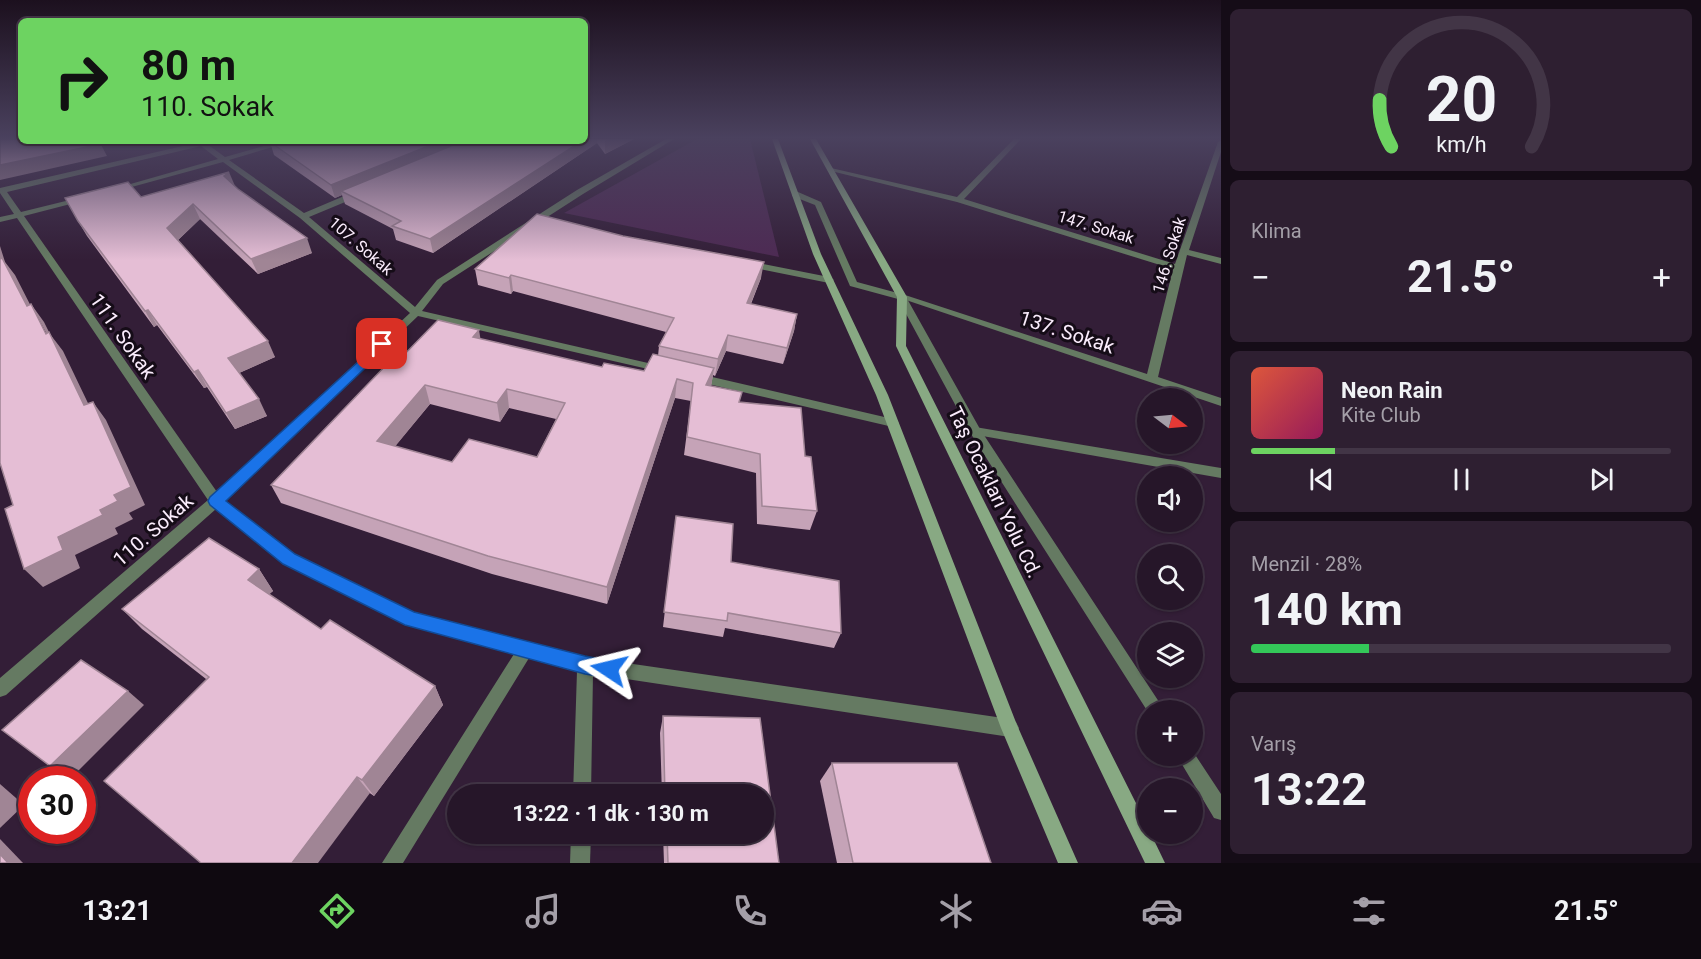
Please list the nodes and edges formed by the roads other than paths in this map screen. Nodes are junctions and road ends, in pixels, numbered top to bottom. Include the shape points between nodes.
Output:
1 (46, 179) edge
2 (152, 179) edge
3 (251, 179) edge
4 (604, 179) edge
5 (790, 179) edge
6 (836, 179) edge
7 (871, 179) edge
8 (979, 179) edge
9 (1208, 179) edge
10 (367, 189) edge
11 (1, 190) edge
12 (109, 191) edge
13 (98, 194) edge
14 (795, 194) junction
15 (959, 200) junction
16 (18, 215) junction
17 (303, 216) junction
18 (0, 220) edge
19 (533, 222) junction
20 (544, 224) edge
21 (1184, 251) junction
22 (1221, 261) edge
23 (738, 262) edge
24 (1178, 268) junction
25 (829, 280) junction
26 (902, 297) junction
27 (416, 313) junction
28 (1152, 378) junction
29 (1221, 402) edge
30 (893, 423) junction
31 (975, 431) junction
32 (1221, 473) edge
33 (216, 501) junction
34 (526, 649) junction
35 (585, 665) junction
36 (0, 689) edge
37 (1150, 700) edge
38 (1010, 728) junction
39 (1194, 766) edge
40 (582, 784) edge
41 (1213, 788) edge
42 (1221, 811) edge
43 (581, 844) edge
44 (392, 863) edge
45 (580, 863) edge
46 (1068, 863) edge
47 (1155, 863) edge

1 - 11 street
2 - 12 street
3 - 17 street, 107. Sokak
4 - 19 street, 110. Sokak
5 - 14 main road
6 - 26 main road
7 - 15 street, 147. Sokak
8 - 15 street
9 - 21 street, 146. Sokak
10 - 17 street
11 - 16 street, 111. Sokak
13 - 16 street
14 - 25 main road
14 - 26 street, 137. Sokak via 818,204 853,284
15 - 24 street, 147. Sokak
16 - 18 street
16 - 33 street, 111. Sokak
17 - 27 street, 107. Sokak
19 - 20 street
19 - 27 street, 110. Sokak via 440,282
21 - 22 street
21 - 24 street, 146. Sokak
23 - 25 street
24 - 28 street, 146. Sokak
25 - 30 main road
26 - 28 street, 137. Sokak
26 - 31 street
26 - 47 main road, Taş Ocakları Yolu Cd. via 901,346
27 - 30 street
27 - 33 street, 110. Sokak
28 - 29 street, 137. Sokak
30 - 38 main road
31 - 32 street
31 - 37 street
33 - 34 street, 111. Sokak via 289,559 358,596 411,620
33 - 36 street, 110. Sokak
34 - 35 street, 111. Sokak
34 - 44 street
35 - 38 street, 111. Sokak
35 - 40 street
38 - 46 main road
39 - 41 street
41 - 42 street
43 - 45 street

